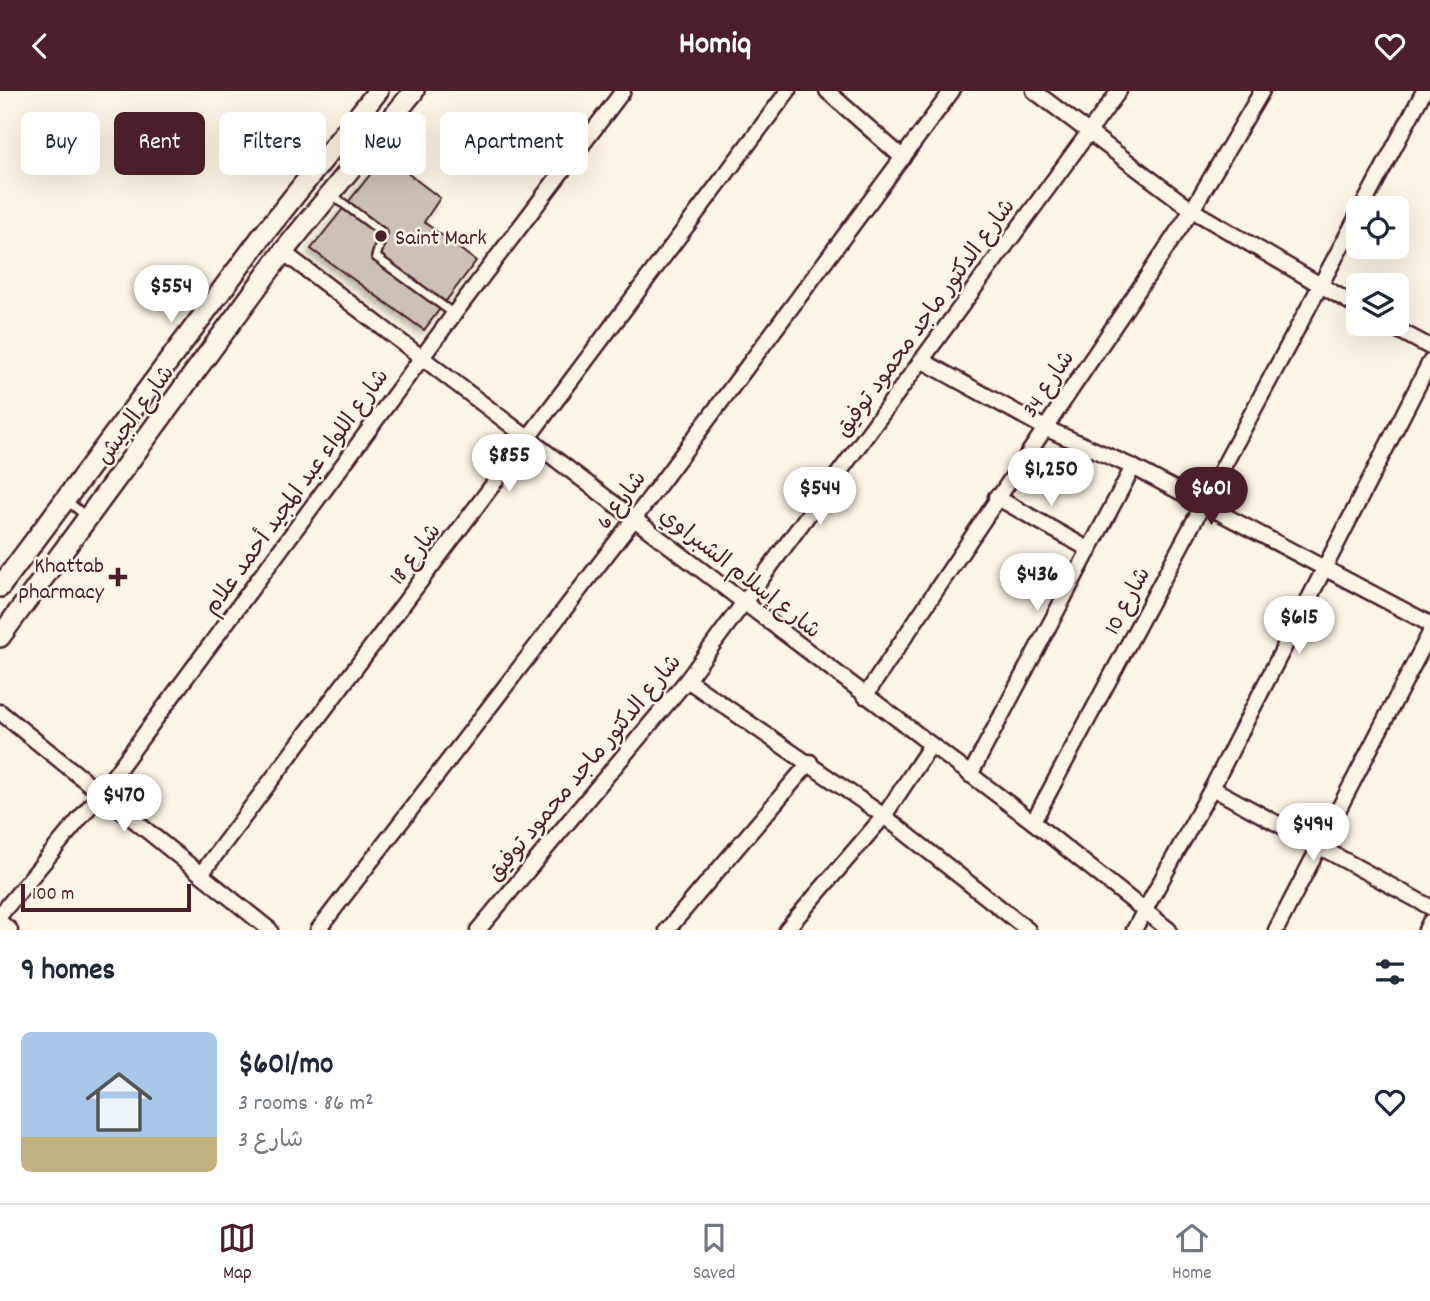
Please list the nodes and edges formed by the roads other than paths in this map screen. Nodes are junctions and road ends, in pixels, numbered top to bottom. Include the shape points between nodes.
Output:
1 (378, 91) edge
2 (414, 91) edge
3 (623, 91) edge
4 (788, 91) edge
5 (827, 91) edge
6 (1034, 91) edge
7 (1119, 91) edge
8 (1262, 91) edge
9 (1424, 91) edge
10 (946, 93) edge
11 (1087, 133) junction
12 (903, 158) junction
13 (331, 194) junction
14 (1368, 196) edge
15 (1192, 210) junction
16 (1346, 237) edge
17 (284, 252) junction
18 (1320, 286) junction
19 (1346, 300) edge
20 (454, 314) junction
21 (1408, 336) edge
22 (1430, 348) edge
23 (423, 357) junction
24 (921, 360) junction
25 (1430, 362) edge
26 (1045, 428) junction
27 (529, 439) junction
28 (1133, 467) junction
29 (996, 497) junction
30 (65, 500) junction
31 (1203, 504) junction
32 (88, 518) junction
33 (634, 519) junction
34 (1090, 549) junction
35 (1324, 569) junction
36 (0, 587) edge
37 (743, 603) junction
38 (1430, 624) edge
39 (1430, 633) edge
40 (0, 637) edge
41 (687, 680) junction
42 (865, 696) junction
43 (0, 712) edge
44 (931, 745) junction
45 (810, 762) junction
46 (970, 775) junction
47 (1212, 788) junction
48 (101, 793) junction
49 (884, 816) junction
50 (1033, 822) junction
51 (1321, 848) junction
52 (201, 874) junction
53 (1430, 907) edge
54 (1146, 911) junction
55 (0, 915) edge
56 (0, 922) edge
57 (1430, 922) edge
58 (10, 930) edge
59 (270, 930) edge
60 (318, 930) edge
61 (478, 930) edge
62 (667, 930) edge
63 (786, 930) edge
64 (1028, 930) edge
65 (1133, 930) edge
66 (1169, 930) edge
67 (1276, 930) edge
68 (1426, 930) edge

1 - 30 street, شارع الجيش via 263,235
2 - 13 street, شارع الجيش
3 - 20 street, شارع اللواء عبد المجيد أحمد علام
4 - 27 street, شارع 18
5 - 12 street
6 - 11 street
7 - 11 street, شارع الدكتور ماجد محمود توفيق
8 - 15 street, شارع 34
9 - 14 street
10 - 12 street, شارع 6
11 - 15 street
11 - 24 street, شارع الدكتور ماجد محمود توفيق
12 - 33 street, شارع 6
13 - 17 street, شارع الجيش
13 - 20 lane via 383,233 376,257
15 - 18 street
15 - 26 street, شارع 34
16 - 18 street, شارع 10
17 - 23 street, شارع إسلام الشبراوي
17 - 32 street, شارع الجيش
18 - 19 street
18 - 31 street, شارع 10
20 - 23 street, شارع اللواء عبد المجيد أحمد علام
21 - 22 street
23 - 27 street, شارع إسلام الشبراوي
23 - 48 street, شارع اللواء عبد المجيد أحمد علام
24 - 26 street
24 - 37 street, شارع الدكتور ماجد محمود توفيق
25 - 35 street
26 - 28 street
26 - 29 street, شارع 34
27 - 33 street, شارع إسلام الشبراوي
27 - 52 street, شارع 18
28 - 31 street
28 - 34 street
29 - 34 street
29 - 42 street, شارع 34
30 - 32 lane
30 - 36 street, شارع الجيش
31 - 35 street
31 - 50 street, شارع 10
32 - 40 street, شارع الجيش
33 - 37 street, شارع إسلام الشبراوي
33 - 60 street, شارع 6
34 - 46 street
35 - 38 street
35 - 47 street
37 - 41 street, شارع الدكتور ماجد محمود توفيق
37 - 42 street, شارع إسلام الشبراوي
39 - 51 street
41 - 45 street
41 - 61 street, شارع الدكتور ماجد محمود توفيق
42 - 44 street, شارع إسلام الشبراوي
43 - 48 street
44 - 46 street, شارع إسلام الشبراوي
44 - 49 street
45 - 49 street
45 - 62 street
46 - 50 street, شارع إسلام الشبراوي
47 - 51 street
47 - 54 street
48 - 52 street
48 - 55 street, شارع اللواء عبد المجيد أحمد علام
49 - 63 street
49 - 64 street
50 - 54 street, شارع إسلام الشبراوي
51 - 53 street
51 - 67 street
52 - 59 street
54 - 65 street
54 - 66 street, شارع إسلام الشبراوي
56 - 58 street
57 - 68 street

